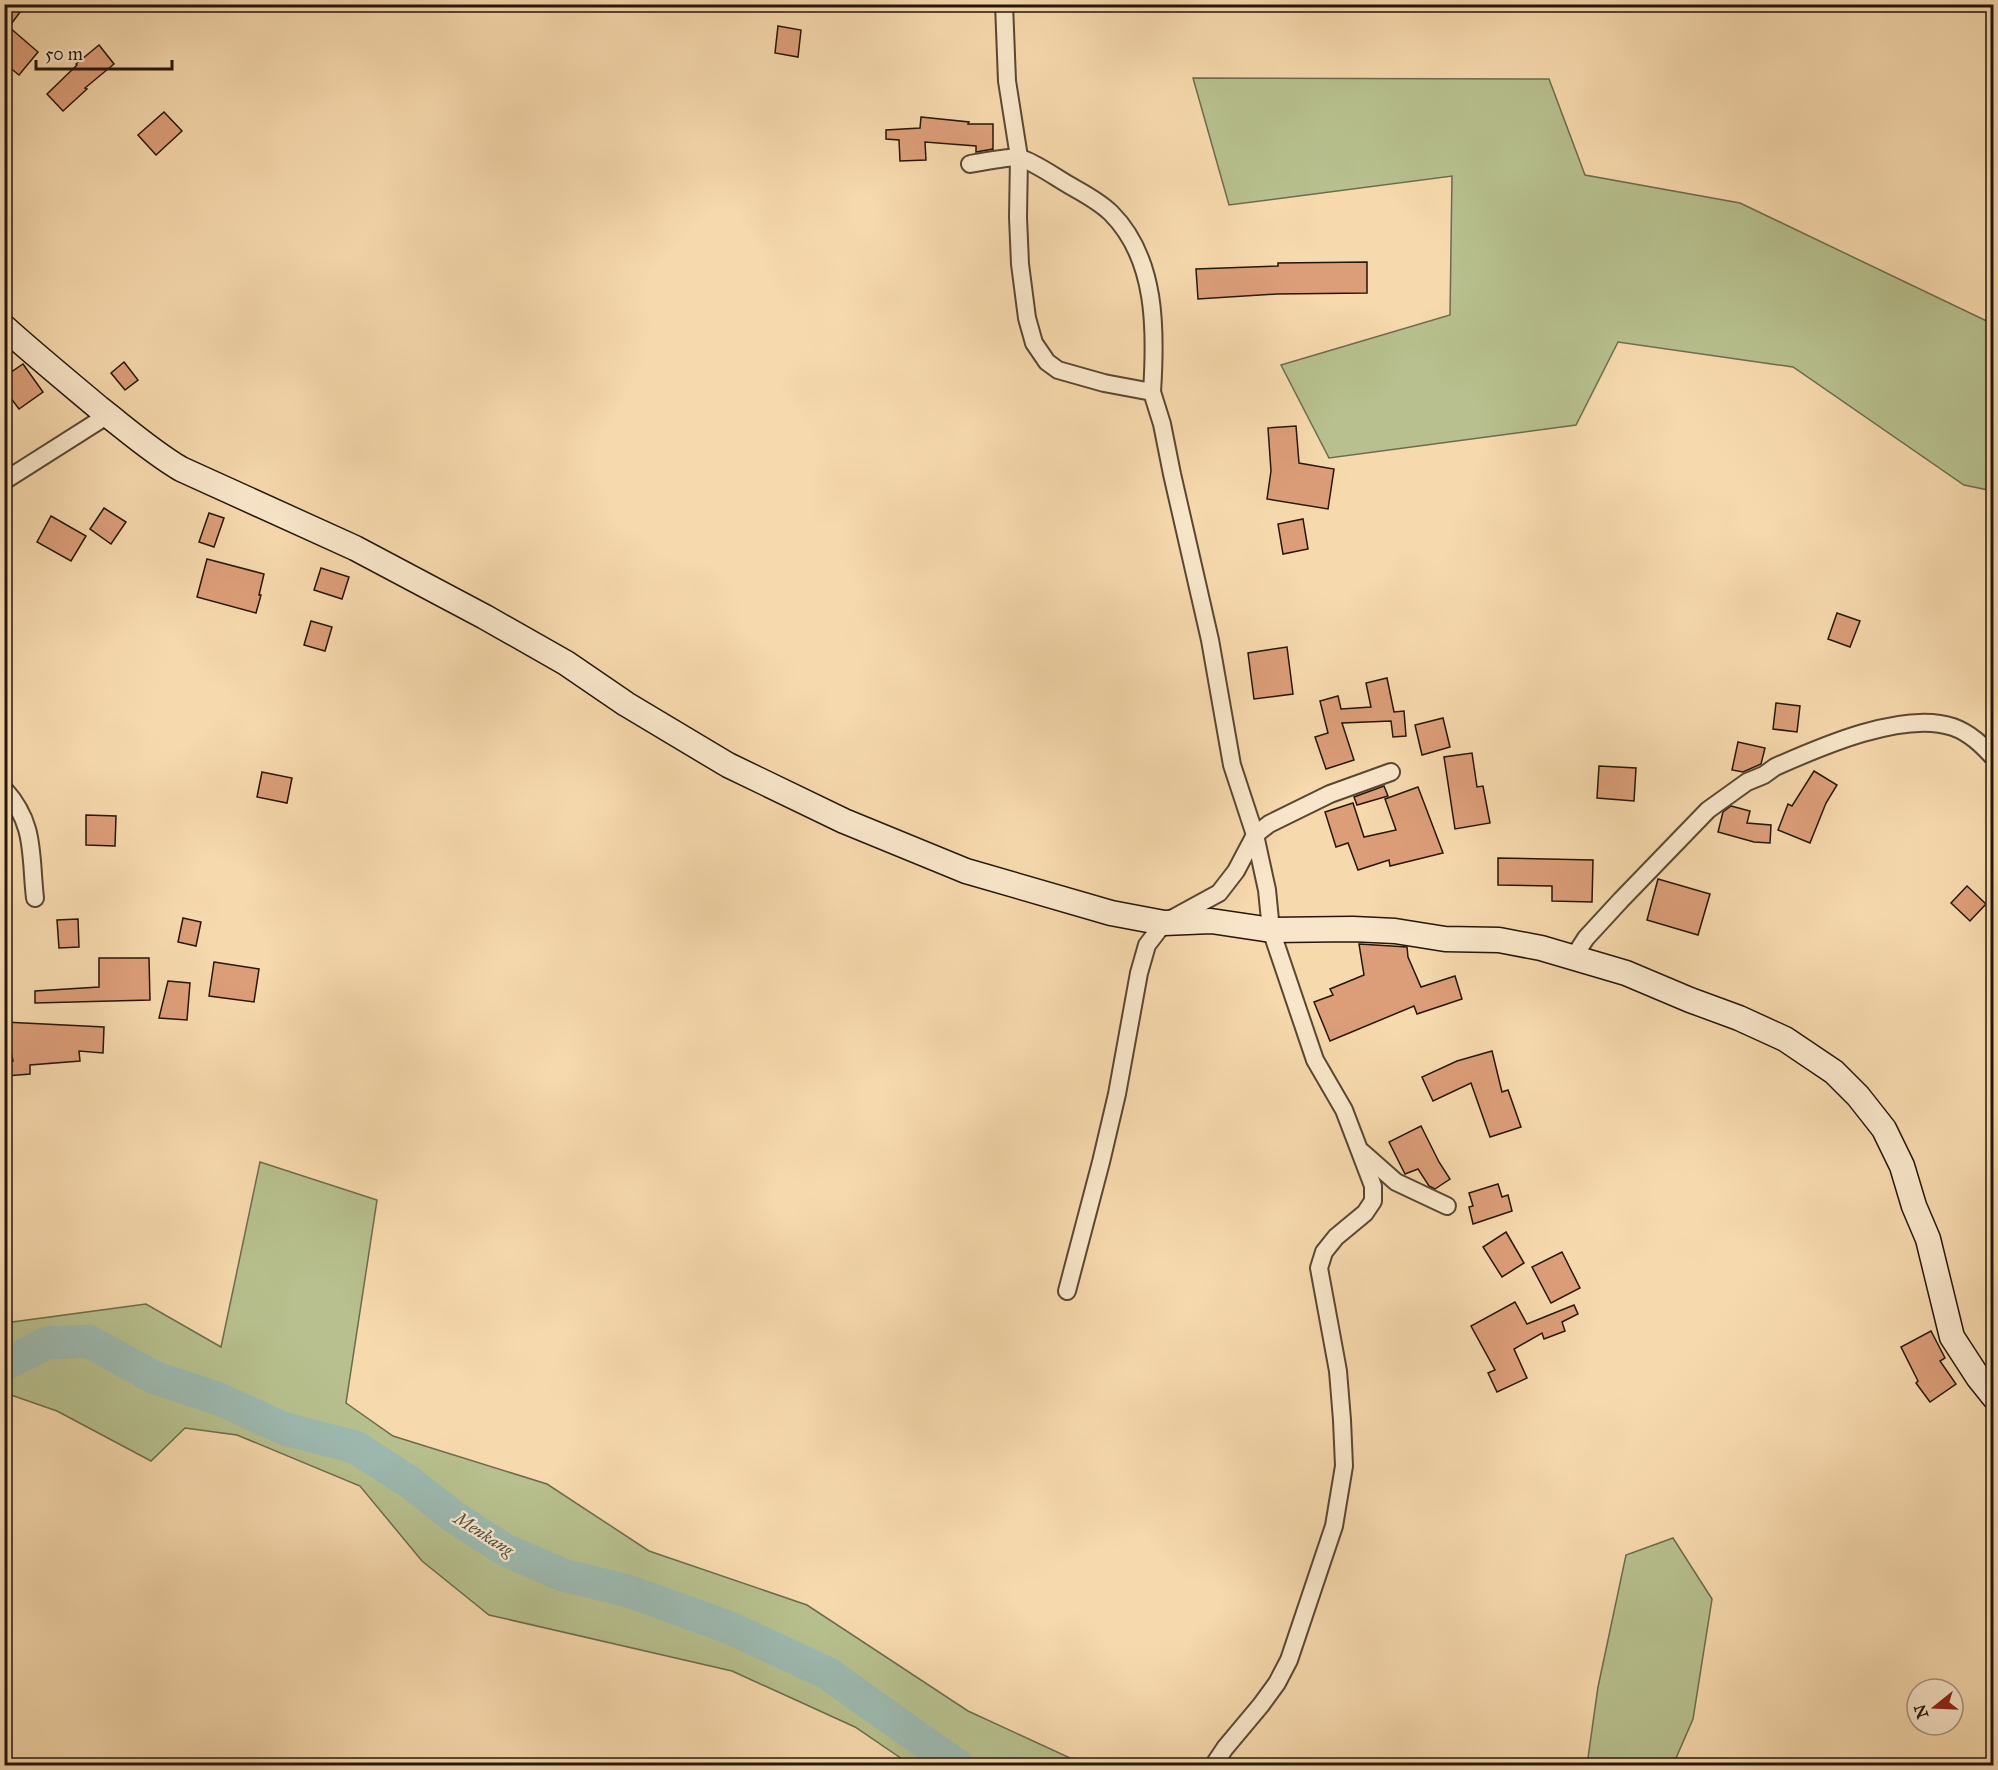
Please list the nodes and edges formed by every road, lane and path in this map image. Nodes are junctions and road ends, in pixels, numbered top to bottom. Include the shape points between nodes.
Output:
1 (1004, 4) edge
2 (1019, 157) junction
3 (970, 164) dead end
4 (4, 327) edge
5 (1152, 392) junction
6 (108, 415) junction
7 (4, 481) edge
8 (1994, 758) edge
9 (1390, 772) dead end
10 (4, 789) edge
11 (1255, 835) junction
12 (35, 898) dead end
13 (1164, 923) junction
14 (1271, 930) junction
15 (1574, 958) junction
16 (1361, 1152) junction
17 (1447, 1206) dead end
18 (1067, 1291) dead end
19 (1994, 1397) edge
20 (1213, 1766) edge

1 - 2 street via 1006,81
2 - 3 street
2 - 5 street via 1110,211 1133,242 1148,282 1152,307
2 - 5 street via 1020,264 1027,318 1039,353 1058,370 1071,375
4 - 6 street
5 - 11 street via 1210,640 1232,765
6 - 7 street
6 - 13 street via 181,469 355,548 485,617 729,765 787,794 966,871 1090,908
8 - 15 street via 1955,728 1915,723 1857,735 1774,767 1708,810 1586,938
9 - 11 street via 1330,794 1278,819
10 - 12 street via 26,821
11 - 13 street via 1236,872 1219,893
11 - 14 street
13 - 14 street via 1211,921
13 - 18 street via 1147,945 1139,973 1104,1151
14 - 15 street via 1353,930 1499,940
14 - 16 street via 1316,1060 1344,1110
15 - 19 street via 1626,973 1785,1039 1834,1072 1858,1096 1884,1129 1902,1166 1928,1239 1953,1336
16 - 17 street via 1396,1182
16 - 20 street via 1373,1186 1373,1201 1365,1213 1336,1237 1324,1252 1319,1268 1338,1371 1342,1420 1344,1466 1334,1526 1289,1660 1261,1705

